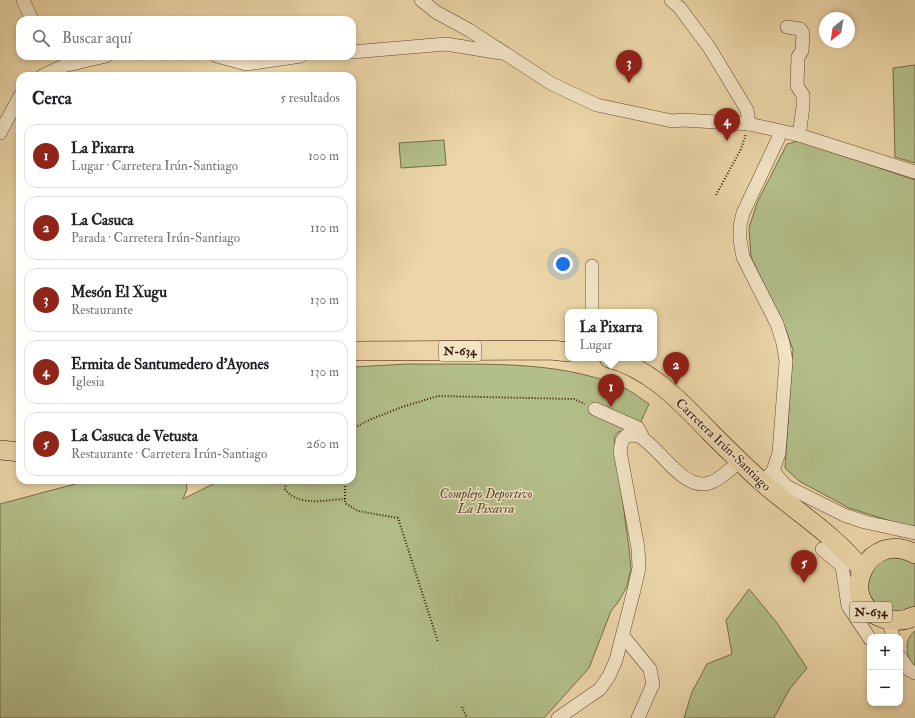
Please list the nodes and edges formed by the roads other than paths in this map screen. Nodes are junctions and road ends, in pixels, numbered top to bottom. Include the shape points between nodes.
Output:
1 (23, 0) edge
2 (421, 0) edge
3 (671, 0) edge
4 (30, 16) edge
5 (787, 28) dead end
6 (356, 52) edge
7 (506, 54) junction
8 (232, 60) edge
9 (274, 60) edge
10 (59, 61) edge
11 (47, 72) edge
12 (16, 103) edge
13 (749, 124) junction
14 (779, 131) junction
15 (0, 133) edge
16 (799, 135) junction
17 (915, 172) edge
18 (592, 266) dead end
19 (592, 309) edge
20 (356, 351) edge
21 (565, 352) edge
22 (620, 361) edge
23 (595, 409) road end
24 (644, 440) junction
25 (0, 450) edge
26 (16, 452) edge
27 (740, 462) junction
28 (768, 477) junction
29 (915, 533) edge
30 (828, 544) junction
31 (877, 553) junction
32 (915, 554) edge
33 (862, 570) junction
34 (915, 616) edge
35 (891, 629) edge
36 (867, 635) edge
37 (623, 636) junction
38 (903, 661) edge
39 (915, 673) edge
40 (558, 718) edge
41 (638, 718) edge

1 - 4 street
2 - 7 street via 436,12
3 - 13 street via 680,8 708,47 747,110
5 - 16 street via 800,29 803,32 802,51 798,57 797,86 803,95
6 - 7 street via 446,44
7 - 13 street via 552,84 597,105 672,121
8 - 9 street via 246,64
10 - 11 street
12 - 15 street
13 - 14 street
14 - 16 street
14 - 28 street via 778,140 742,213 740,240 743,258 777,324 786,361 779,453
16 - 17 street
18 - 19 street
20 - 21 highway, N-634
22 - 27 highway, Carretera Irún-Santiago via 654,380 679,400
23 - 24 street via 638,428
24 - 27 street via 681,475 702,485 713,482
24 - 37 street via 638,435 627,435 622,441 620,451 638,548 639,568
25 - 26 highway
27 - 28 highway, Carretera Irún-Santiago
28 - 29 street via 844,515
28 - 30 highway, Carretera Irún-Santiago
30 - 31 highway, Carretera Irún-Santiago
30 - 33 highway, Carretera Irún-Santiago via 850,554
30 - 36 street via 842,566 848,606 854,620
31 - 32 highway via 897,548
31 - 33 highway
33 - 35 highway, N-634 via 860,595 865,605
34 - 35 highway, N-634
37 - 40 street via 616,660 600,689
37 - 41 street via 650,669 653,684
38 - 39 street via 909,670

